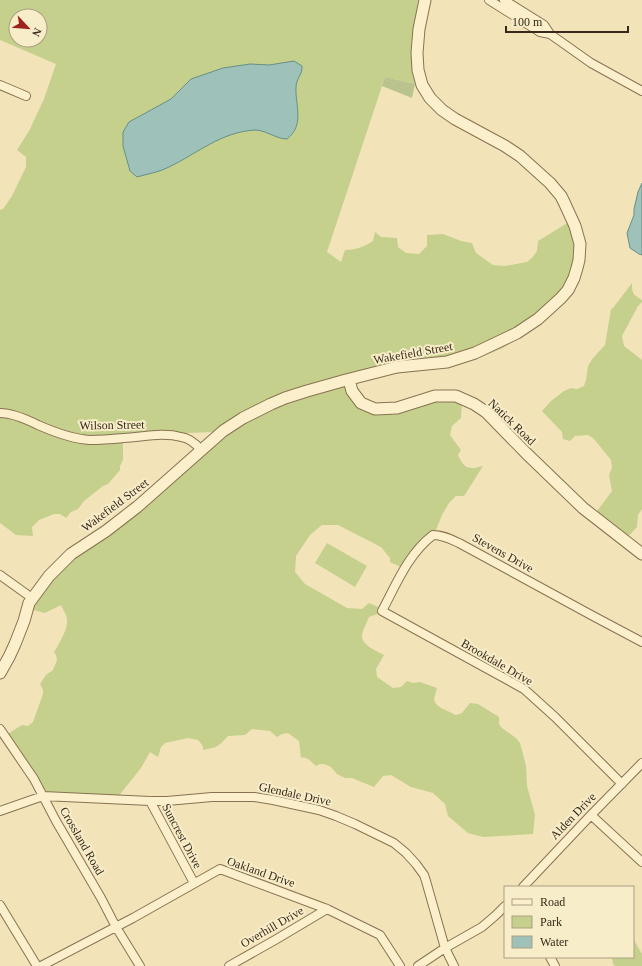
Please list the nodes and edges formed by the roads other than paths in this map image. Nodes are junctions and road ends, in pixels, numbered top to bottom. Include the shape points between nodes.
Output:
1 (425, 0) edge
2 (489, 0) edge
3 (504, 0) edge
4 (550, 34) junction
5 (0, 87) edge
6 (642, 91) edge
7 (26, 96) dead end
8 (349, 380) junction
9 (0, 413) edge
10 (201, 450) junction
11 (642, 554) edge
12 (0, 574) edge
13 (32, 598) junction
14 (382, 611) joint
15 (642, 642) edge
16 (0, 673) edge
17 (0, 729) edge
18 (642, 763) edge
19 (622, 784) junction
20 (43, 796) junction
21 (150, 801) junction
22 (0, 811) edge
23 (591, 815) junction
24 (642, 862) edge
25 (194, 884) junction
26 (523, 886) edge
27 (0, 905) edge
28 (504, 907) edge
29 (327, 909) junction
30 (116, 927) junction
31 (445, 948) junction
32 (37, 966) edge
33 (41, 966) edge
34 (140, 966) edge
35 (229, 966) edge
36 (400, 966) edge
37 (418, 966) edge
38 (454, 966) edge

1 - 8 street, Wakefield Street via 417,53 419,77 425,91 435,104 449,115 520,156 554,188 575,226 580,244 579,260 571,286 565,294 538,319 517,333 475,353 447,362 397,367
2 - 4 street via 540,32
3 - 4 street via 544,25
4 - 6 street via 596,66
5 - 7 street
8 - 10 street, Wakefield Street via 271,404 243,418
8 - 11 street, Natick Road via 352,391 361,403 375,409 397,408 435,396 456,396 474,404 486,412 583,508
9 - 10 street, Wilson Street via 25,418 75,438 168,435 189,440
10 - 13 street, Wakefield Street via 125,517 71,554
12 - 13 street
13 - 16 street, Wakefield Street via 15,644
14 - 15 street, Stevens Drive via 406,566 423,544 433,535 437,535 459,543
14 - 19 street, Brookdale Drive via 524,690
17 - 20 street, Crossland Road
18 - 19 street, Alden Drive
19 - 23 street, Alden Drive
20 - 21 street, Glendale Drive
20 - 22 street, Glendale Drive
20 - 30 street, Crossland Road
21 - 25 street, Suncrest Drive
21 - 31 street, Glendale Drive via 212,797 273,800 336,816 394,843 424,875
23 - 24 street
23 - 26 street, Alden Drive
25 - 29 street, Oakland Drive via 220,869
25 - 30 street, Oakland Drive
27 - 32 street
28 - 31 street via 482,927
29 - 35 street, Overhill Drive
29 - 36 street, Oakland Drive via 380,935
30 - 33 street, Oakland Drive
30 - 34 street, Crossland Road
31 - 37 street
31 - 38 street, Glendale Drive

